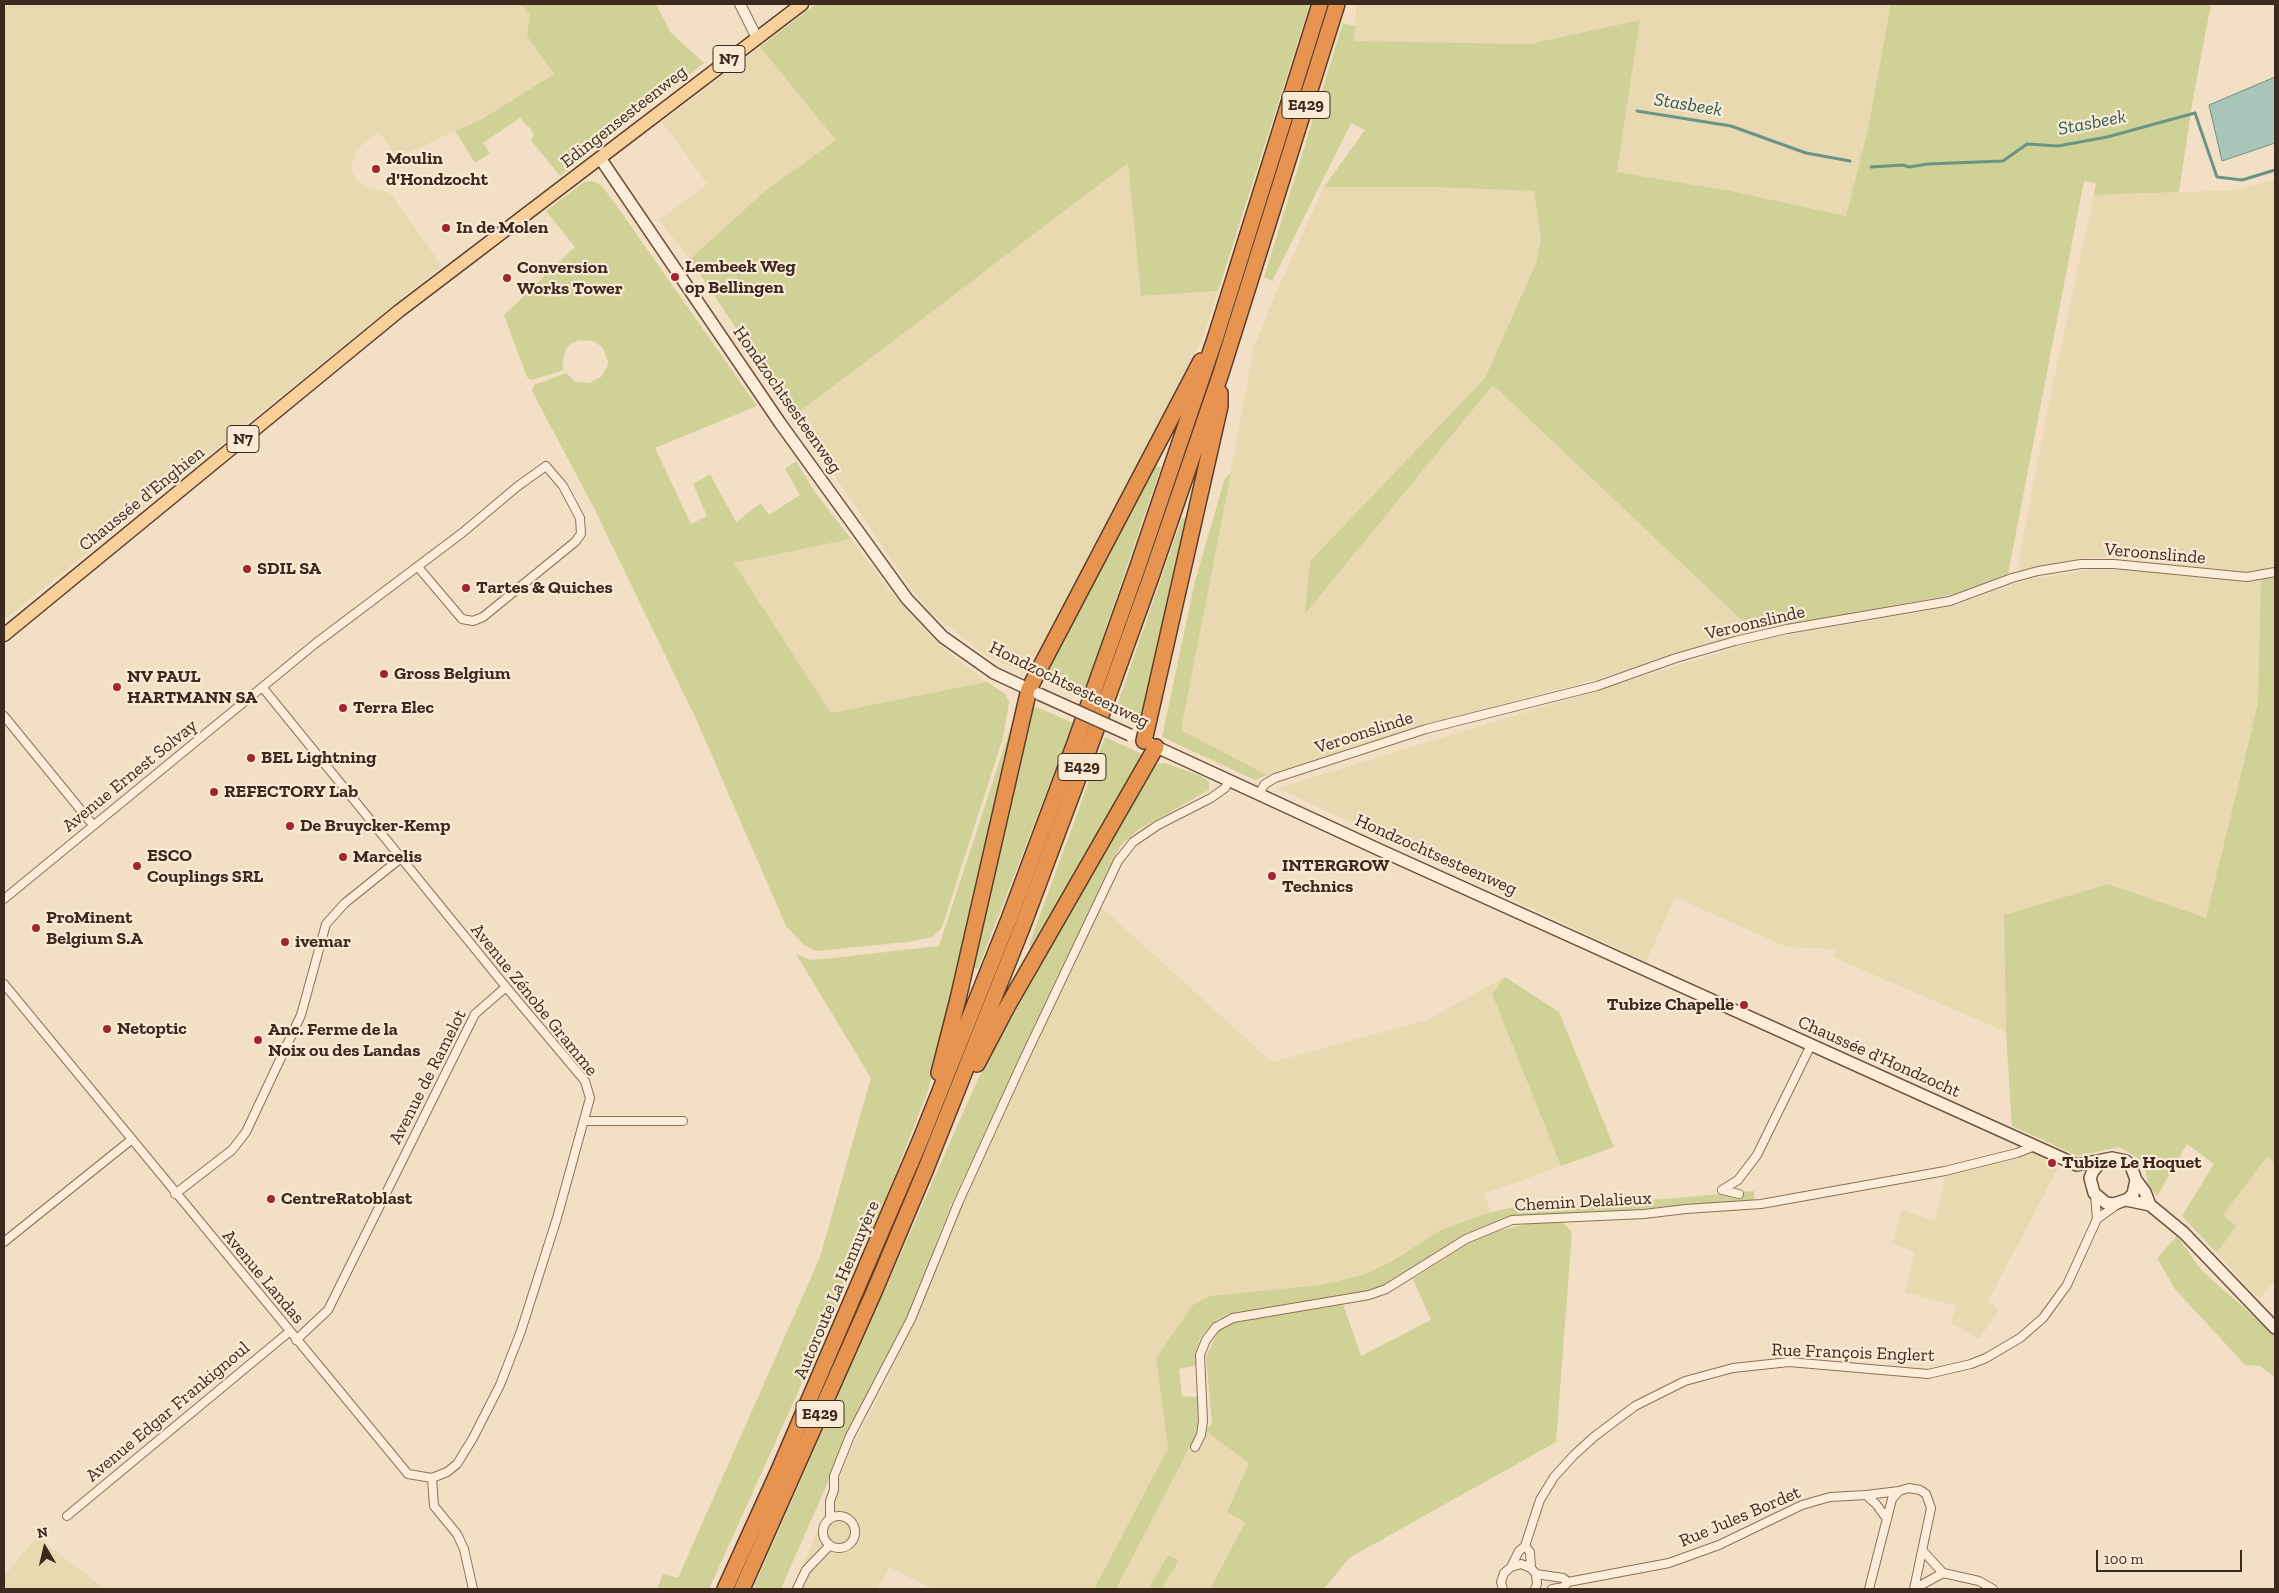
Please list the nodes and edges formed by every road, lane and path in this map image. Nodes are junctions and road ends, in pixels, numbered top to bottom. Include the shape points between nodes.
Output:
1 (740, 4) edge
2 (802, 4) edge
3 (1320, 4) edge
4 (1337, 4) edge
5 (757, 38) junction
6 (600, 158) junction
7 (467, 259) joint
8 (1216, 336) junction
9 (1221, 373) junction
10 (418, 567) junction
11 (2275, 572) edge
12 (4, 636) edge
13 (263, 688) junction
14 (1034, 692) junction
15 (4, 716) edge
16 (1144, 741) junction
17 (1229, 781) junction
18 (1258, 795) junction
19 (93, 825) junction
20 (400, 858) junction
21 (4, 899) edge
22 (1666, 978) joint
23 (4, 984) edge
24 (506, 987) junction
25 (1811, 1045) junction
26 (586, 1121) junction
27 (683, 1121) dead end
28 (131, 1140) junction
29 (2034, 1146) junction
30 (931, 1157) junction
31 (2102, 1161) junction
32 (911, 1164) junction
33 (2077, 1165) junction
34 (2136, 1180) junction
35 (2090, 1184) junction
36 (175, 1194) junction
37 (1739, 1194) dead end
38 (2095, 1195) junction
39 (2122, 1202) junction
40 (2150, 1205) junction
41 (2097, 1219) junction
42 (4, 1242) edge
43 (2275, 1328) edge
44 (289, 1332) junction
45 (296, 1340) junction
46 (1195, 1447) dead end
47 (432, 1478) junction
48 (1899, 1491) junction
49 (1866, 1495) junction
50 (67, 1516) dead end
51 (1887, 1518) junction
52 (830, 1519) junction
53 (830, 1545) junction
54 (1525, 1546) junction
55 (1923, 1550) junction
56 (1511, 1566) junction
57 (1533, 1571) junction
58 (1943, 1574) junction
59 (1568, 1582) junction
60 (473, 1589) edge
61 (725, 1589) edge
62 (742, 1589) edge
63 (797, 1589) edge
64 (1503, 1589) edge
65 (1535, 1589) edge
66 (1552, 1589) edge
67 (1869, 1589) edge
68 (1914, 1589) edge
69 (1993, 1589) edge

1 - 5 street
2 - 5 main road, Edingensesteenweg / N7
3 - 8 highway, E429
4 - 9 highway, E429
5 - 6 main road, Edingensesteenweg / N7
6 - 7 main road, Edingensesteenweg / N7
6 - 14 main road, Hondzochtsesteenweg via 780,422 907,599 943,637 994,673
7 - 12 main road, Chaussée d'Enghien / N7 via 399,311
8 - 14 highway via 1194,371
8 - 32 highway, Autoroute La Hennuyère / E429 via 1075,743
9 - 16 highway via 1220,406
9 - 30 highway, E429 via 1090,746
10 - 10 street, Avenue Ernest Solvay via 462,620 473,621 483,617 575,542 581,534 580,518 563,486 546,466
10 - 13 street, Avenue Ernest Solvay via 360,608
11 - 18 street, Veroonslinde via 2247,577 2114,564 2081,564 2038,571 1950,601 1735,641 1597,686 1426,728 1275,778 1265,784
13 - 19 street, Avenue Ernest Solvay
13 - 20 street, Avenue Zénobe Gramme
14 - 16 main road, Hondzochtsesteenweg, bridge
14 - 32 highway via 958,999 937,1079 916,1134
15 - 19 street
16 - 17 main road, Hondzochtsesteenweg
16 - 30 highway
17 - 18 main road, Hondzochtsesteenweg
17 - 52 street via 1211,798 1158,825 1133,842 1118,861 959,1201 911,1319 850,1436 834,1476
18 - 22 main road, Hondzochtsesteenweg
19 - 21 street, Avenue Ernest Solvay
20 - 24 street, Avenue Zénobe Gramme
20 - 36 street via 345,903 326,924 302,1015 246,1132 232,1150
22 - 25 main road, Chaussée d'Hondzocht
23 - 28 street, Avenue Landas
24 - 26 street, Avenue Zénobe Gramme via 585,1081 590,1098
24 - 45 street, Avenue de Ramelot via 475,1014 328,1310
25 - 29 main road, Chaussée d'Hondzocht
25 - 37 street via 1757,1154 1738,1180 1722,1190
26 - 27 street
26 - 47 street, Avenue Zénobe Gramme via 533,1296 500,1385 457,1464 448,1472
28 - 36 street, Avenue Landas
28 - 42 street
29 - 33 main road, Chaussée d'Hondzocht
29 - 46 street, Chemin Delalieux via 1945,1172 1756,1205 1512,1220 1466,1239 1386,1289 1369,1295 1232,1318 1216,1327 1200,1355 1203,1421
30 - 62 highway, Autoroute La Hennuyère / E429
31 - 33 main road
31 - 34 main road via 2112,1158 2126,1162 2135,1172
31 - 35 main road via 2092,1170
32 - 61 highway, Autoroute La Hennuyère / E429
33 - 35 main road
34 - 39 main road via 2133,1194
34 - 40 main road
35 - 38 main road
36 - 44 street, Avenue Landas
38 - 39 main road via 2106,1203
38 - 41 street
39 - 40 main road
39 - 41 street
40 - 43 main road via 2184,1233
41 - 54 street, Rue François Englert via 2067,1285 2043,1318 2020,1338 1979,1362 1928,1374 1790,1362 1733,1368 1685,1381 1635,1406 1581,1448 1554,1477 1540,1500
44 - 45 street, Avenue Landas
44 - 50 street, Avenue Edgar Frankignoul
45 - 47 street, Avenue Landas via 408,1474
47 - 60 street via 434,1506 457,1534 464,1549
48 - 49 street, Rue Jules Bordet
48 - 51 street via 1892,1499
48 - 55 street, Rue Jules Bordet via 1909,1488 1920,1490 1930,1502
49 - 51 street
49 - 59 street, Rue Jules Bordet via 1830,1497 1802,1505 1719,1545 1669,1563
51 - 67 street
52 - 53 street via 824,1525 823,1534
52 - 53 street via 840,1516 849,1519 855,1532 852,1541 844,1547
53 - 63 street via 806,1570
54 - 56 street, Rue François Englert
54 - 57 street via 1530,1552
55 - 58 street
55 - 68 street
56 - 57 street via 1521,1564
56 - 64 street, Rue François Englert via 1504,1573
57 - 59 street
57 - 65 street via 1538,1584
58 - 68 street
58 - 69 street via 1979,1581
59 - 66 street

